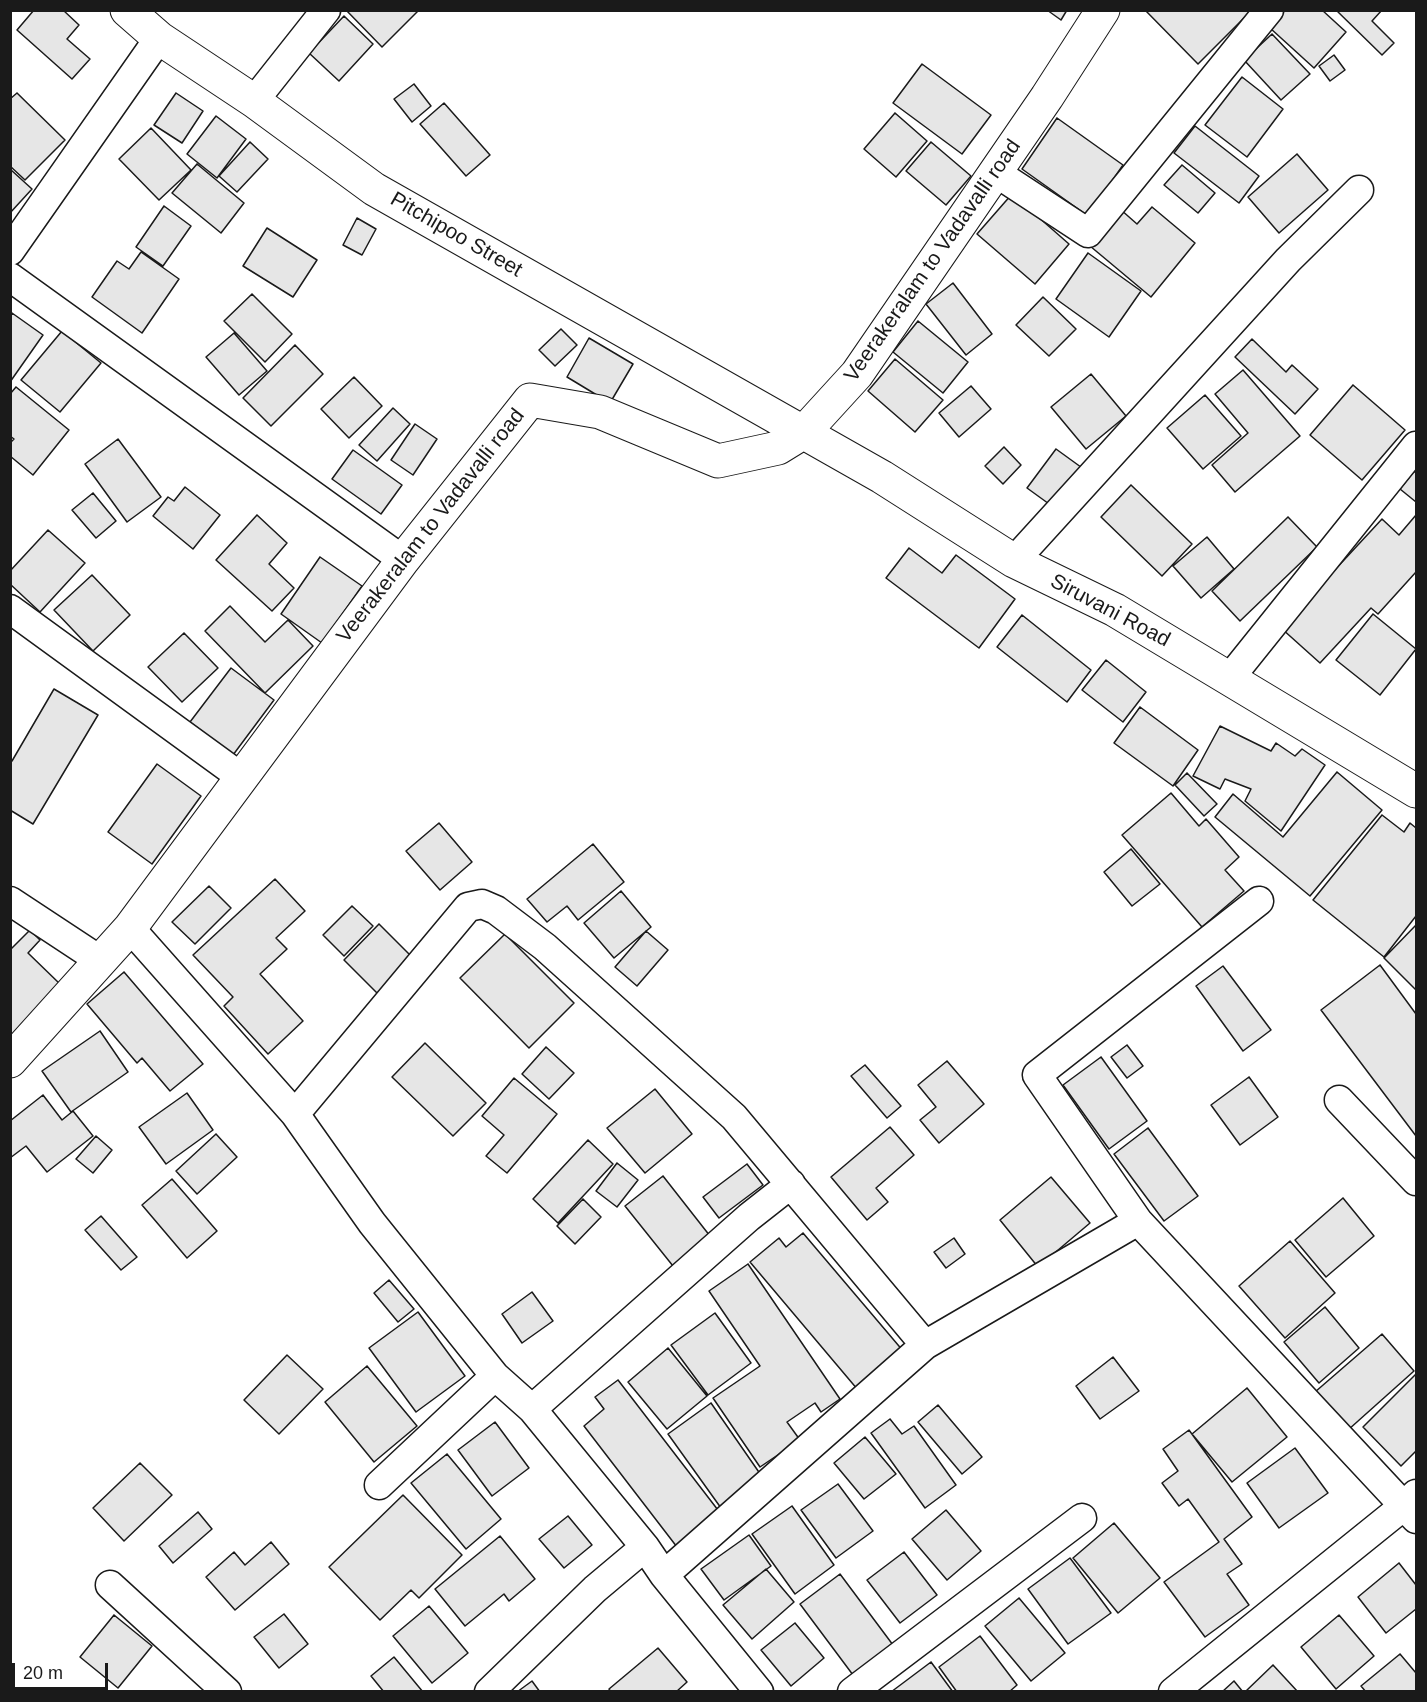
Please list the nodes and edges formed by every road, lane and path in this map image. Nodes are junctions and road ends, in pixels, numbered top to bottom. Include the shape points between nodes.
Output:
1 (127, 10) edge
2 (326, 10) edge
3 (1103, 10) edge
4 (1269, 10) edge
5 (159, 38) junction
6 (254, 101) junction
7 (995, 172) junction
8 (1359, 190) dead end
9 (10, 251) edge
10 (10, 277) edge
11 (804, 432) junction
12 (1416, 446) edge
13 (403, 560) junction
14 (1014, 561) junction
15 (10, 609) edge
16 (1229, 679) junction
17 (241, 777) junction
18 (1416, 791) edge
19 (10, 901) edge
20 (1259, 901) dead end
21 (130, 928) junction
22 (101, 961) junction
23 (10, 1061) edge
24 (1339, 1100) dead end
25 (295, 1114) junction
26 (1416, 1180) edge
27 (791, 1184) junction
28 (1138, 1221) junction
29 (925, 1345) junction
30 (495, 1376) junction
31 (531, 1409) junction
32 (379, 1485) dead end
33 (1413, 1506) edge
34 (1082, 1518) dead end
35 (645, 1546) junction
36 (664, 1575) junction
37 (110, 1585) dead end
38 (227, 1692) edge
39 (489, 1692) edge
40 (759, 1692) edge
41 (852, 1692) edge
42 (1173, 1692) edge

1 - 5 street, Pitchipoo Street
2 - 6 street
3 - 7 street, Veerakeralam to Vadavalli road
4 - 7 street via 1088,233
5 - 6 street, Pitchipoo Street
5 - 9 street
6 - 11 street, Pitchipoo Street via 374,189
7 - 11 street, Veerakeralam to Vadavalli road via 857,374
8 - 14 street via 1288,260
10 - 13 street
11 - 13 street, Veerakeralam to Vadavalli road via 778,448 718,461 600,412 530,400
11 - 14 street, Siruvani Road
12 - 16 street
13 - 17 street, Veerakeralam to Vadavalli road
14 - 16 street, Siruvani Road via 1115,610
15 - 17 street
16 - 18 street, Siruvani Road
17 - 21 street, Veerakeralam to Vadavalli road
19 - 22 street
20 - 28 street via 1037,1075
21 - 22 street, Veerakeralam to Vadavalli road
21 - 25 street
22 - 23 street, Veerakeralam to Vadavalli road
24 - 26 street
25 - 27 street via 468,907 482,904 545,947 734,1117
25 - 30 street via 372,1223
27 - 29 street
27 - 31 street
28 - 29 street
28 - 33 street
29 - 36 street
30 - 31 street
30 - 32 street
31 - 35 street
33 - 42 street
34 - 41 street
35 - 36 street
35 - 39 street
36 - 40 street
37 - 38 street

